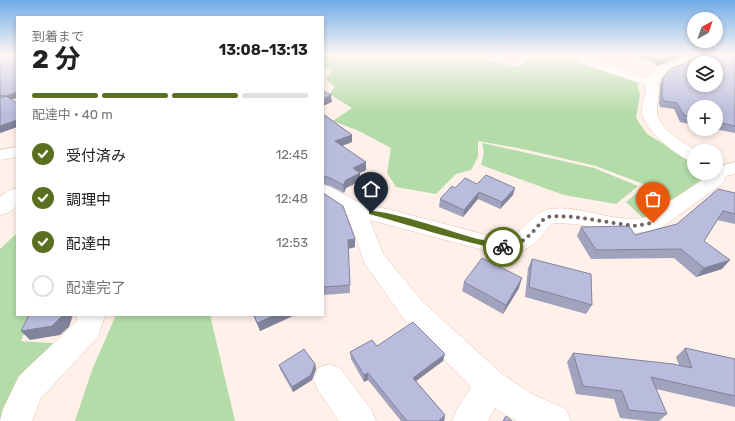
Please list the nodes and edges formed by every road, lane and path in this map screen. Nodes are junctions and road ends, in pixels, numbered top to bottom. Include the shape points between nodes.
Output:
1 (627, 75) edge
2 (657, 75) edge
3 (651, 83) junction
4 (16, 152) edge
5 (687, 152) edge
6 (0, 155) edge
7 (715, 180) edge
8 (324, 192) edge
9 (16, 196) edge
10 (0, 208) edge
11 (356, 210) junction
12 (91, 316) edge
13 (329, 379) dead end
14 (491, 385) junction
15 (14, 421) edge
16 (359, 421) edge
17 (469, 421) edge
18 (554, 421) edge

1 - 3 street
2 - 3 street
3 - 5 street via 653,88 649,112 652,122
4 - 6 street
7 - 11 street via 653,223 634,226 551,216 544,219 517,245 502,247
8 - 11 street
9 - 10 main road
11 - 14 street via 373,258 413,310
12 - 15 street via 88,328 30,387
13 - 16 street
14 - 17 street
14 - 18 street via 518,405

